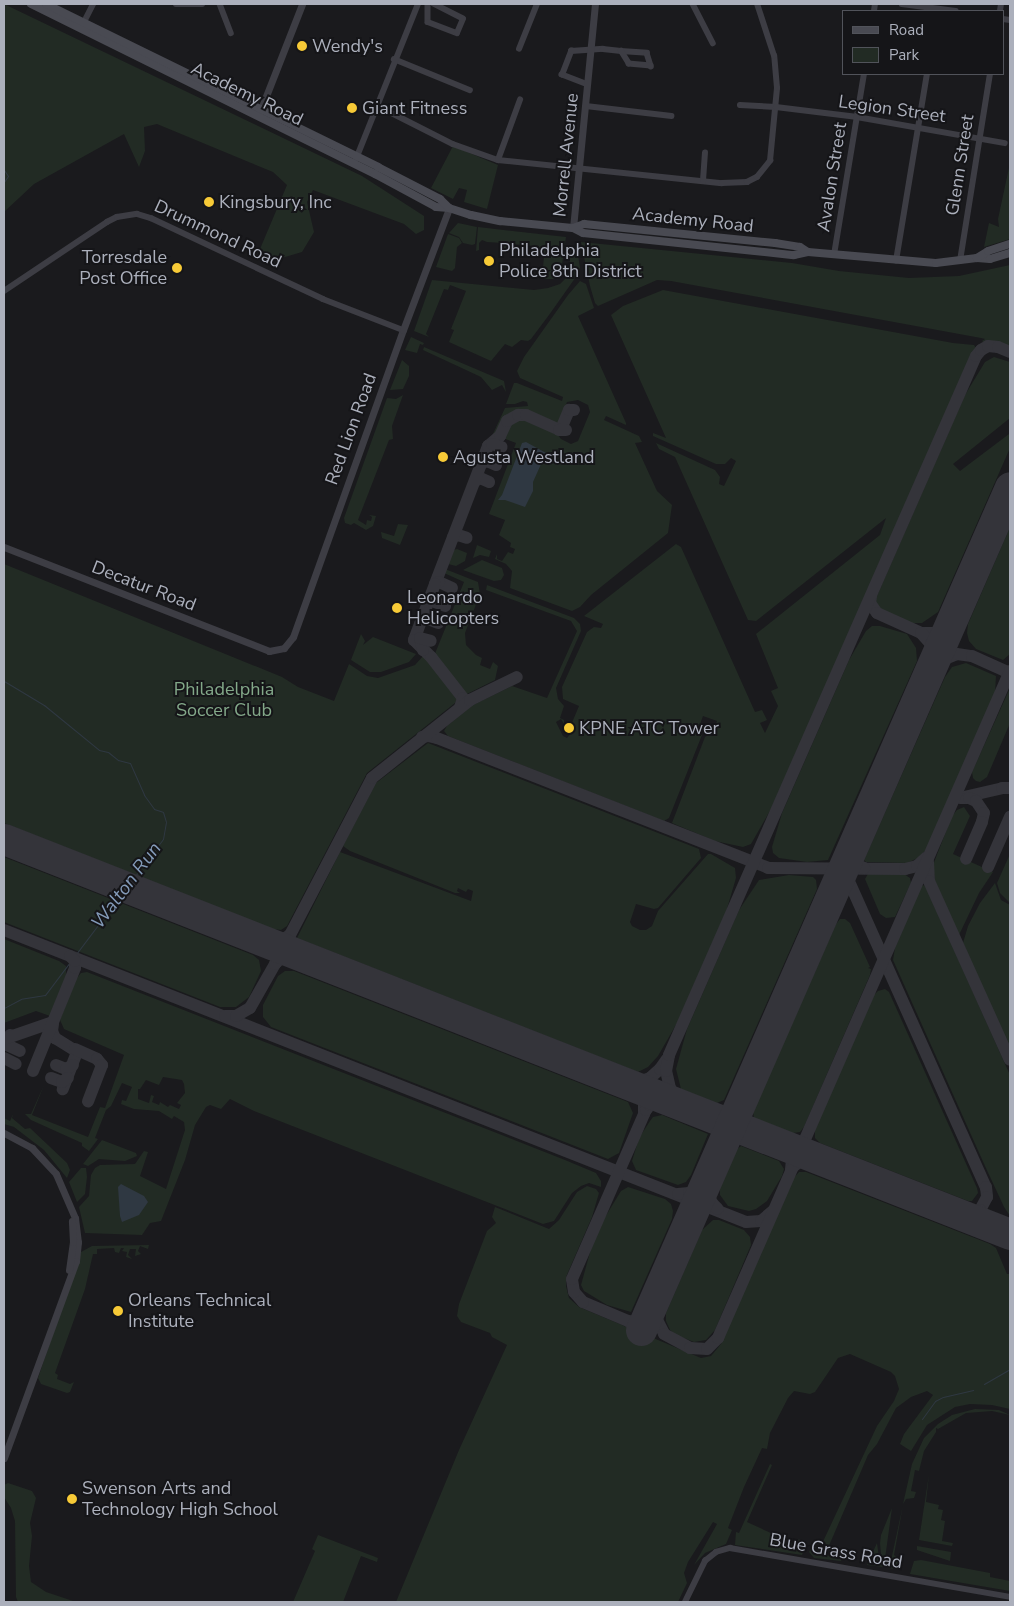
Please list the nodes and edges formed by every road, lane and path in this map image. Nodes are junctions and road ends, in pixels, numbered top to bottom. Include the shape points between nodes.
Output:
1 (31, 4) edge
2 (46, 4) edge
3 (93, 4) edge
4 (176, 4) edge
5 (202, 4) edge
6 (220, 4) edge
7 (302, 4) edge
8 (418, 4) edge
9 (428, 4) edge
10 (434, 4) edge
11 (537, 4) edge
12 (595, 4) edge
13 (693, 4) edge
14 (757, 4) edge
15 (902, 4) edge
16 (937, 8) edge
17 (950, 10) edge
18 (82, 26) junction
19 (230, 33) dead end
20 (713, 43) dead end
21 (519, 49) dead end
22 (592, 50) junction
23 (621, 51) junction
24 (394, 59) junction
25 (864, 75) edge
26 (926, 75) edge
27 (990, 75) edge
28 (588, 85) junction
29 (470, 90) dead end
30 (520, 100) dead end
31 (376, 105) junction
32 (740, 105) dead end
33 (586, 106) junction
34 (776, 107) junction
35 (259, 113) junction
36 (671, 116) dead end
37 (857, 117) junction
38 (918, 127) junction
39 (979, 138) junction
40 (1005, 143) dead end
41 (705, 153) dead end
42 (355, 160) junction
43 (498, 160) junction
44 (580, 169) junction
45 (703, 181) junction
46 (449, 208) junction
47 (573, 228) junction
48 (1010, 244) edge
49 (1010, 253) edge
50 (834, 255) junction
51 (976, 258) junction
52 (896, 261) junction
53 (960, 261) junction
54 (4, 291) edge
55 (403, 330) junction
56 (4, 547) edge
57 (272, 652) joint
58 (4, 1133) edge
59 (67, 1196) junction
60 (66, 1285) junction
61 (4, 1458) edge
62 (1010, 1597) edge
63 (685, 1602) edge

1 - 18 main road, Academy Road
2 - 18 main road, Academy Road
3 - 18 street
4 - 5 street
6 - 19 street
7 - 35 street
8 - 24 street
9 - 10 street via 428,22 458,34 463,19
11 - 21 street
12 - 22 street, Morrell Avenue
13 - 20 street
14 - 34 street via 774,56
15 - 16 street
16 - 17 street
18 - 35 main road, Academy Road
22 - 23 street
22 - 28 street, Morrell Avenue
22 - 28 street, Morrell Avenue via 571,51 562,75
23 - 23 street via 629,64 651,66 647,53
24 - 29 street
24 - 31 street
25 - 37 street, Avalon Street
26 - 38 street
27 - 39 street, Glenn Street
28 - 33 street, Morrell Avenue
30 - 43 street
31 - 42 street
31 - 43 street via 453,144
32 - 34 street, Legion Street
33 - 36 street
33 - 44 street, Morrell Avenue
34 - 37 street, Legion Street
34 - 45 street via 770,160 758,177 736,184
35 - 42 main road, Academy Road
37 - 38 street, Legion Street
37 - 50 street, Avalon Street
38 - 39 street, Legion Street
38 - 52 street
39 - 40 street, Legion Street
39 - 53 street, Glenn Street
41 - 45 street
42 - 46 main road, Academy Road via 436,207
43 - 44 street
44 - 45 street
44 - 47 street, Morrell Avenue
46 - 47 main road, Academy Road via 500,221
46 - 55 street, Red Lion Road
47 - 50 main road, Academy Road via 583,233 794,255 808,252
48 - 51 main road, Academy Road
49 - 51 main road, Academy Road via 990,260
50 - 52 main road, Academy Road
51 - 53 main road, Academy Road
52 - 53 main road, Academy Road
54 - 55 street, Drummond Road via 107,222 137,214 323,299
55 - 57 street, Red Lion Road via 293,637 284,648
56 - 57 street, Decatur Road
58 - 59 street via 40,1156 56,1174
59 - 60 street via 73,1248
59 - 60 street via 75,1218 78,1242 76,1261
60 - 61 street
62 - 63 street, Blue Grass Road via 730,1548 716,1552 705,1562

